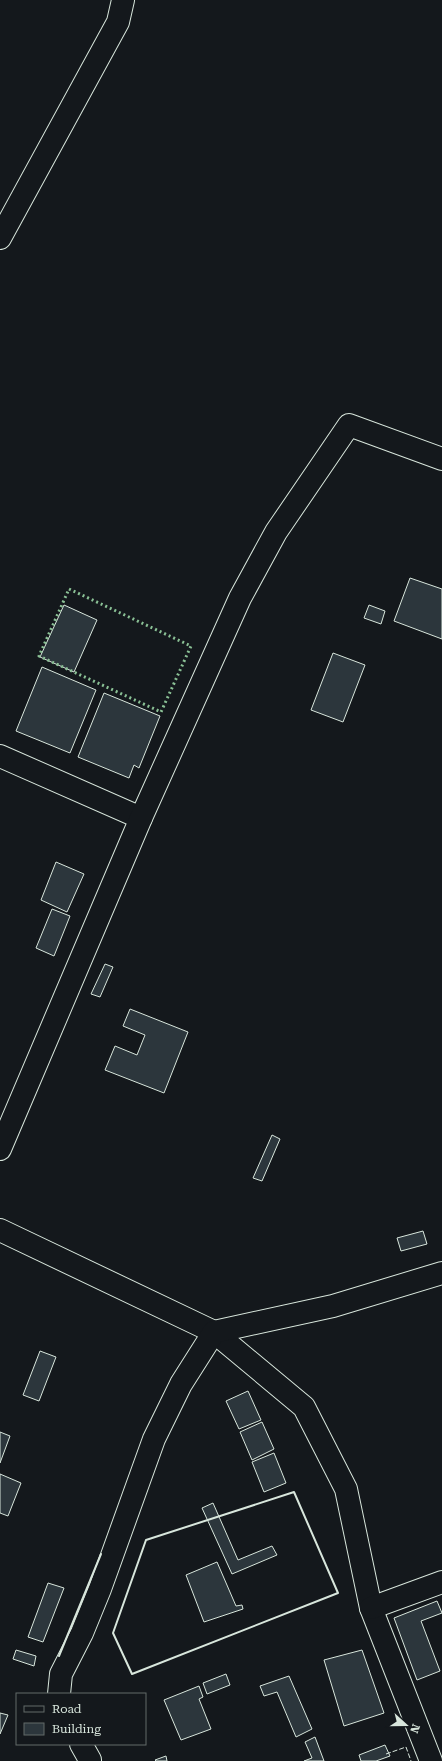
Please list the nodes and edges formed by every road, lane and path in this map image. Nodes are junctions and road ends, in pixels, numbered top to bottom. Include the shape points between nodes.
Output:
1 (123, 0) edge
2 (0, 238) edge
3 (442, 459) edge
4 (0, 756) edge
5 (141, 818) junction
6 (0, 1149) edge
7 (0, 1230) edge
8 (442, 1273) edge
9 (214, 1332) junction
10 (442, 1582) edge
11 (370, 1608) junction
12 (59, 1693) edge
13 (431, 1761) edge

1 - 2 street via 118,22
3 - 5 street via 349,425 276,532 240,598
4 - 5 street
5 - 6 street
7 - 9 street
8 - 9 street via 334,1306
9 - 11 street via 304,1407 346,1489
9 - 12 street via 181,1384 154,1439 100,1589 61,1674
10 - 11 street
11 - 13 street

